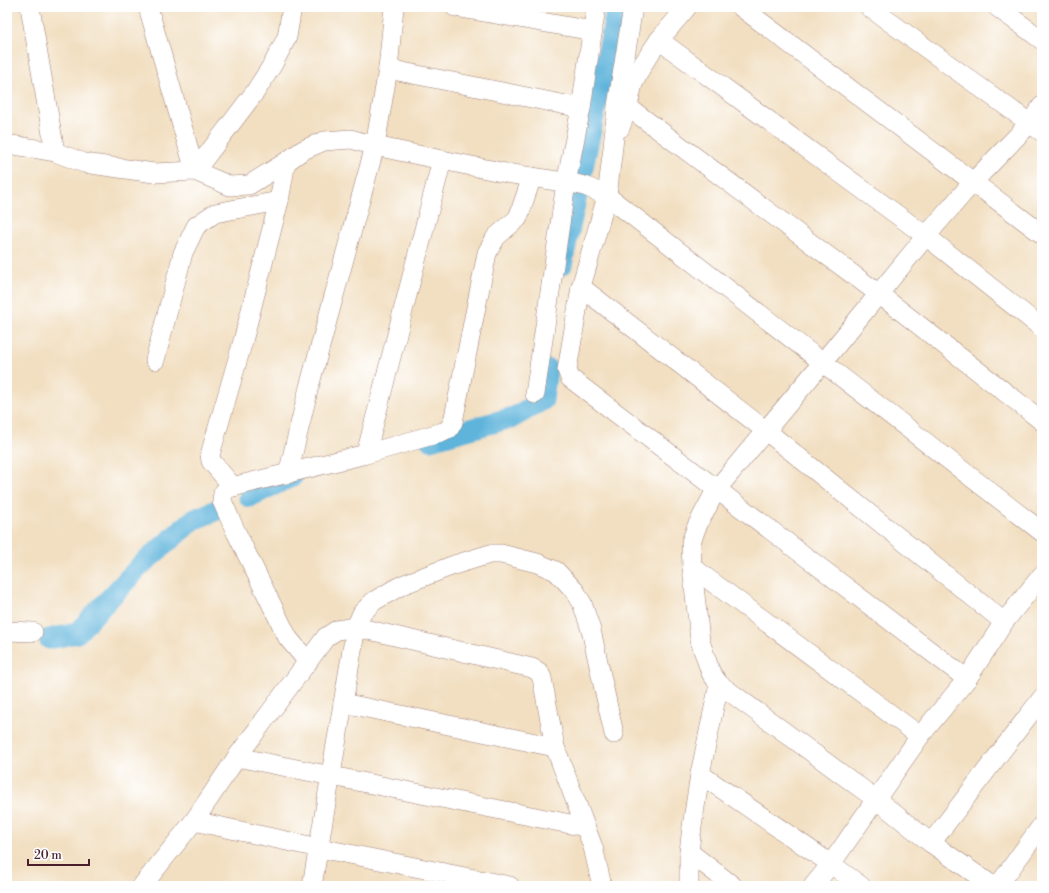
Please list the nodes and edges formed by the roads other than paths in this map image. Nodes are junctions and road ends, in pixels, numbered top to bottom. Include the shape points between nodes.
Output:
1 (30, 7) edge
2 (148, 7) edge
3 (292, 7) edge
4 (394, 7) edge
5 (455, 7) edge
6 (596, 7) edge
7 (633, 7) edge
8 (687, 7) edge
9 (742, 7) edge
10 (869, 7) edge
11 (997, 7) edge
12 (592, 31) junction
13 (659, 40) junction
14 (1042, 40) edge
15 (388, 69) junction
16 (1042, 106) edge
17 (628, 107) junction
18 (581, 108) junction
19 (1036, 127) edge
20 (7, 144) edge
21 (374, 146) junction
22 (614, 148) junction
23 (56, 152) junction
24 (442, 160) junction
25 (286, 162) junction
26 (195, 171) junction
27 (532, 177) junction
28 (973, 182) junction
29 (576, 184) junction
30 (608, 196) junction
31 (279, 202) junction
32 (1042, 234) edge
33 (926, 236) junction
34 (581, 288) junction
35 (879, 294) junction
36 (1042, 328) edge
37 (155, 360) dead end
38 (823, 362) junction
39 (535, 394) dead end
40 (1042, 421) edge
41 (765, 430) junction
42 (366, 454) junction
43 (288, 474) junction
44 (233, 487) junction
45 (716, 490) junction
46 (1042, 532) edge
47 (692, 567) junction
48 (1042, 575) edge
49 (1004, 622) junction
50 (356, 627) junction
51 (7, 631) edge
52 (33, 632) dead end
53 (308, 662) junction
54 (967, 679) junction
55 (719, 684) junction
56 (1042, 698) edge
57 (343, 703) junction
58 (614, 734) dead end
59 (920, 736) junction
60 (555, 747) junction
61 (237, 757) junction
62 (700, 774) junction
63 (331, 776) junction
64 (877, 800) junction
65 (194, 821) junction
66 (1042, 825) edge
67 (585, 827) junction
68 (931, 843) junction
69 (319, 848) junction
70 (689, 852) junction
71 (832, 864) junction
72 (142, 886) edge
73 (312, 886) edge
74 (510, 886) edge
75 (602, 886) edge
76 (689, 886) edge
77 (733, 886) edge
78 (813, 886) edge
79 (861, 886) edge
80 (993, 886) edge
81 (998, 886) edge

1 - 23 street
2 - 26 street
3 - 26 street via 287,37 273,64
4 - 15 street
5 - 12 street
6 - 12 street
7 - 22 street via 617,106
8 - 13 street
9 - 28 street
10 - 19 street
11 - 14 street
12 - 18 street
13 - 17 street via 632,84
13 - 33 street
15 - 18 street
15 - 21 street
16 - 19 street
17 - 22 street
17 - 35 street
18 - 29 street
19 - 28 street
20 - 23 street
21 - 24 street
21 - 25 street via 351,139 324,141
21 - 43 street
22 - 30 street
23 - 26 street via 84,163 154,173
24 - 27 street
24 - 42 street
25 - 26 street via 242,187 224,184
25 - 31 street
27 - 29 street
27 - 42 street via 518,218 496,237 487,253 452,425 443,432
28 - 32 street
28 - 33 street
29 - 30 street
29 - 39 street
30 - 34 street
30 - 38 street
31 - 37 street via 216,213 196,226 183,254
31 - 44 street via 210,455
33 - 35 street
33 - 36 street
34 - 41 street
34 - 45 street via 567,370 570,378
35 - 38 street
35 - 40 street
38 - 41 street
38 - 46 street
41 - 45 street
41 - 49 street
42 - 43 street
43 - 44 street
44 - 53 street via 225,490 222,501 288,638
45 - 47 street via 691,542
45 - 54 street
47 - 55 street via 700,641 711,673
47 - 59 street
48 - 49 street
49 - 54 street
50 - 53 street via 331,633
50 - 57 street
50 - 58 street via 362,613 374,601 402,585 454,565 490,554 501,554 537,563 556,571 576,591 582,602 591,630
50 - 60 street via 524,665 536,670 542,678
51 - 52 street
53 - 61 street
54 - 59 street
55 - 62 street
55 - 64 street
56 - 68 street
57 - 60 street
57 - 63 street
59 - 64 street
60 - 67 street
61 - 63 street
61 - 65 street
62 - 70 street
62 - 71 street
63 - 67 street
63 - 69 street
64 - 68 street
64 - 71 street
65 - 69 street
65 - 72 street
66 - 81 street
67 - 75 street via 597,860
68 - 80 street
69 - 73 street
69 - 74 street
70 - 76 street
70 - 77 street
71 - 78 street
71 - 79 street

